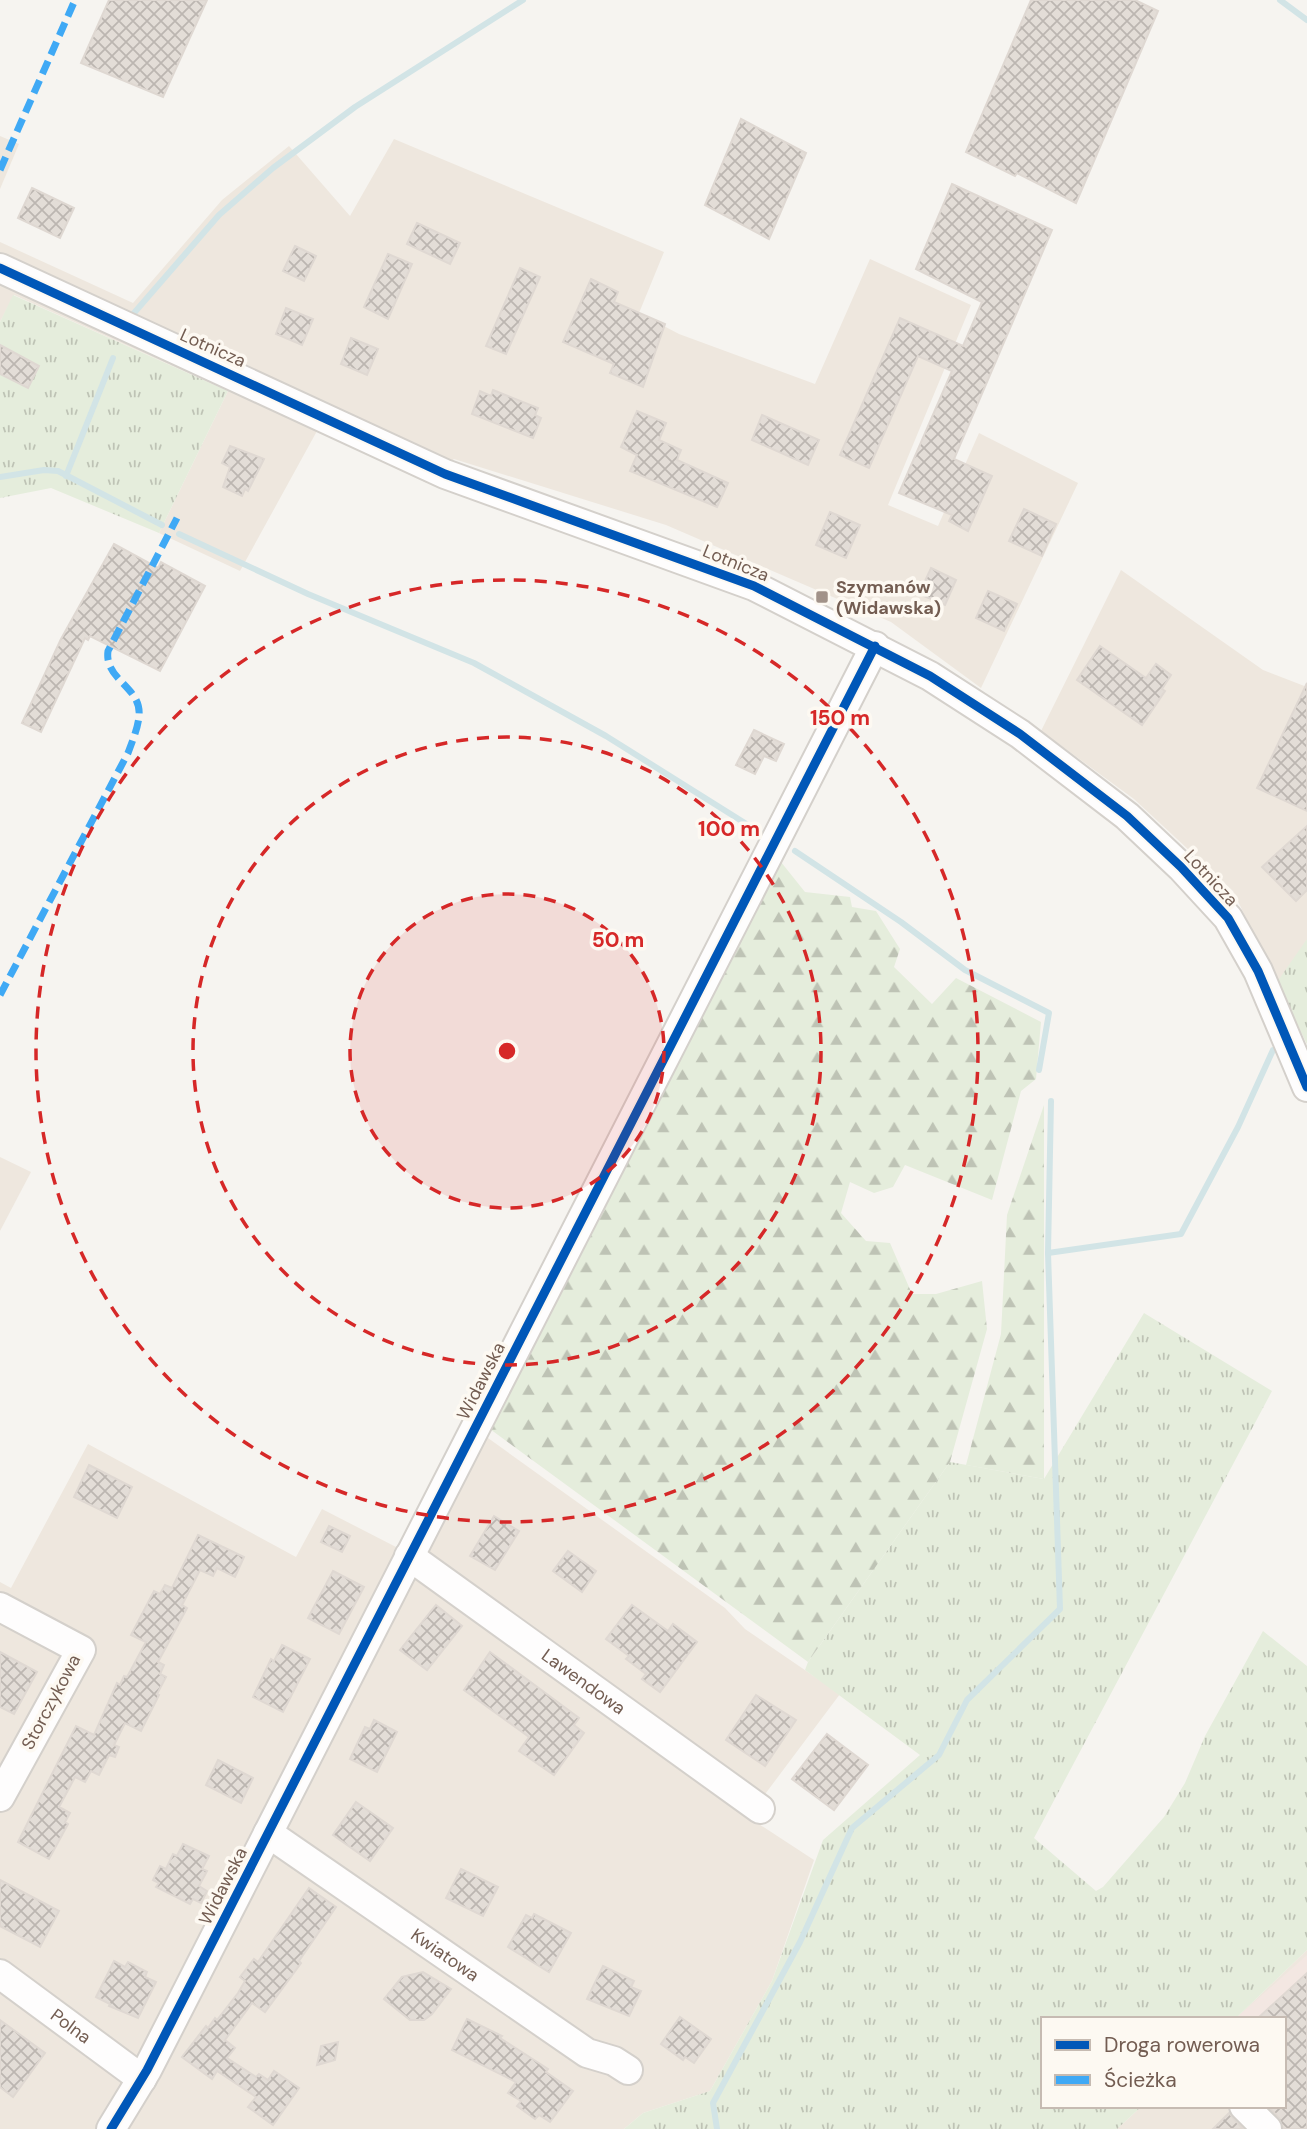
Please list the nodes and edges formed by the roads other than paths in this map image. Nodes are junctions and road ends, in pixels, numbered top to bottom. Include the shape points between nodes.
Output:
1 (0, 268) edge
2 (875, 646) junction
3 (1307, 1087) edge
4 (409, 1556) junction
5 (0, 1607) edge
6 (0, 1797) edge
7 (760, 1809) dead end
8 (268, 1833) junction
9 (0, 1974) edge
10 (628, 2070) dead end
11 (142, 2079) junction
12 (1246, 2108) edge
13 (111, 2129) edge
14 (1267, 2129) edge

1 - 2 street, Lotnicza via 445,474 754,586
2 - 3 street, Lotnicza via 1020,734 1127,816 1181,866 1234,928 1258,971
2 - 4 street, Widawska
4 - 7 street, Lawendowa
4 - 8 street, Widawska
5 - 6 street, Storczykowa via 81,1650
8 - 10 street, Kwiatowa via 587,2053
8 - 11 street, Widawska
9 - 11 street, Polna
11 - 13 street, Widawska
12 - 14 street

